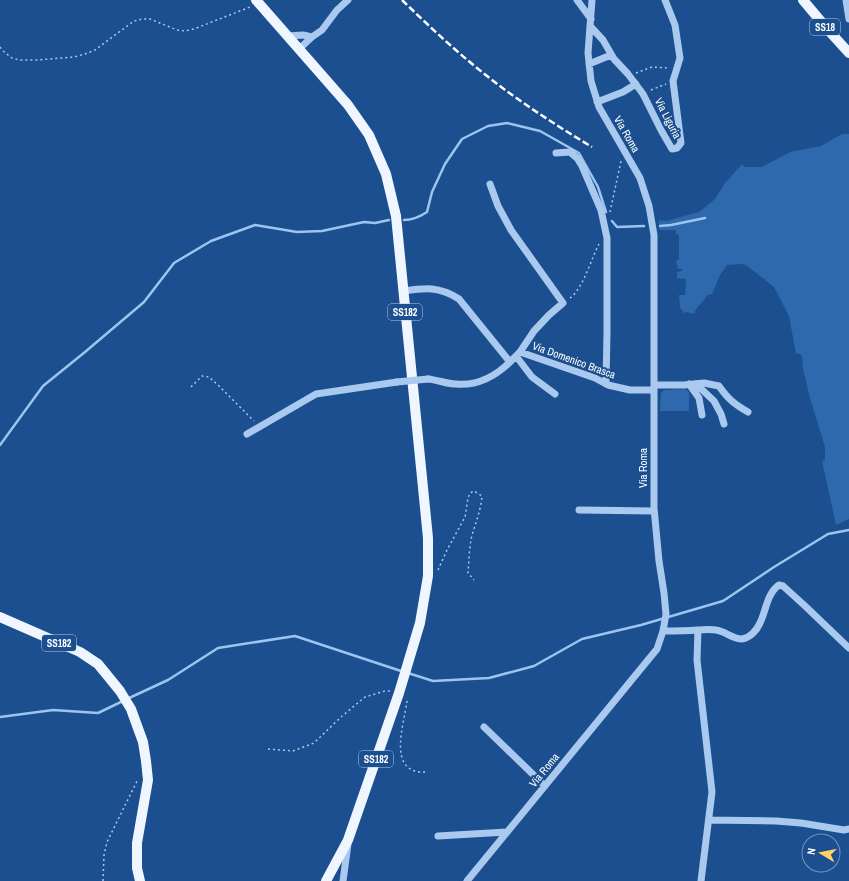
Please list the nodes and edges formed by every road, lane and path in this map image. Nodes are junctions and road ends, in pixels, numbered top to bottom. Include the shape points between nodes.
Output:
1 (348, 0) edge
2 (577, 0) edge
3 (592, 0) edge
4 (665, 0) edge
5 (803, 0) edge
6 (846, 0) edge
7 (258, 2) edge
8 (849, 19) edge
9 (590, 22) junction
10 (288, 36) junction
11 (312, 37) junction
12 (0, 47) edge
13 (299, 49) junction
14 (849, 52) edge
15 (611, 55) junction
16 (589, 64) junction
17 (677, 68) junction
18 (635, 73) dead end
19 (673, 81) junction
20 (636, 84) junction
21 (643, 94) junction
22 (597, 102) junction
23 (556, 153) dead end
24 (621, 160) dead end
25 (490, 184) dead end
26 (605, 230) junction
27 (403, 291) junction
28 (563, 303) junction
29 (515, 357) junction
30 (606, 384) junction
31 (693, 384) junction
32 (192, 387) dead end
33 (654, 387) junction
34 (555, 394) dead end
35 (748, 412) dead end
36 (702, 415) dead end
37 (724, 424) dead end
38 (259, 427) junction
39 (247, 434) dead end
40 (580, 510) dead end
41 (654, 511) junction
42 (428, 576) junction
43 (474, 580) dead end
44 (0, 617) edge
45 (663, 628) junction
46 (698, 630) junction
47 (849, 648) edge
48 (399, 693) junction
49 (484, 727) dead end
50 (268, 749) dead end
51 (427, 772) dead end
52 (138, 779) dead end
53 (545, 786) junction
54 (709, 820) junction
55 (849, 829) edge
56 (507, 832) junction
57 (438, 836) dead end
58 (348, 840) junction
59 (103, 881) edge
60 (140, 881) edge
61 (326, 881) edge
62 (343, 881) edge
63 (467, 881) edge
64 (701, 881) edge

1 - 11 street via 322,30
2 - 9 street, Via Liguria
3 - 9 street, Via Roma
4 - 17 street, Via Liguria via 675,25 680,58
5 - 14 main road, SS18
6 - 8 street
7 - 10 main road, SS182
7 - 12 path via 185,31 150,19 134,21 95,50 74,57 20,60 12,58
9 - 15 street, Via Liguria
9 - 16 street, Via Roma
10 - 11 street
10 - 13 main road, SS182
11 - 13 street
13 - 27 main road, SS182 via 348,105 370,135 386,174 396,216
15 - 16 street
15 - 20 street, Via Liguria
16 - 22 street, Via Roma
17 - 18 path via 652,67
17 - 19 street, Via Liguria
19 - 21 path
19 - 21 street, Via Liguria via 681,143 677,148 672,149
20 - 21 street, Via Liguria
20 - 22 street
22 - 33 street, Via Roma via 640,178 650,206 654,235
23 - 26 street via 570,152 577,158 601,210
24 - 26 path
25 - 28 street via 511,230
26 - 28 path via 582,282
26 - 30 street
27 - 29 street via 434,288 453,295
27 - 42 main road, SS182 via 428,538
28 - 29 street via 534,330
29 - 30 street, Via Domenico Brasca via 595,378
29 - 34 street via 532,377
29 - 38 street, bridge via 496,374 480,382 397,382 316,394
30 - 33 street, Via Domenico Brasca via 630,390
31 - 33 street, Via Domenico Brasca
31 - 35 street, Via Domenico Brasca via 719,386 736,405
31 - 36 street
31 - 37 street via 714,401
32 - 38 path via 202,376 209,377
33 - 41 street, Via Roma
38 - 39 street
40 - 41 street
41 - 45 street, Via Roma via 666,614
42 - 43 path via 434,576 440,567 465,517 470,493 474,492 482,496 469,557 468,573
42 - 48 main road, SS182 via 420,623
44 - 60 main road, SS182 via 80,652 98,664 131,709 143,742 148,780 137,843
45 - 46 street
45 - 53 street, Via Roma via 657,649
46 - 47 street via 716,630 742,639 747,637 759,625 770,596 779,585
46 - 54 street via 697,660 712,792
48 - 50 path via 385,691 365,697 314,743 293,751
48 - 51 path via 407,699 401,730 401,752 405,765 413,771
48 - 58 main road, SS182
49 - 53 street
52 - 59 path via 106,842
53 - 56 street, Via Roma
54 - 55 street via 776,821
54 - 64 street
56 - 57 street
56 - 63 street, Via Roma
58 - 61 main road, SS182
58 - 62 street

